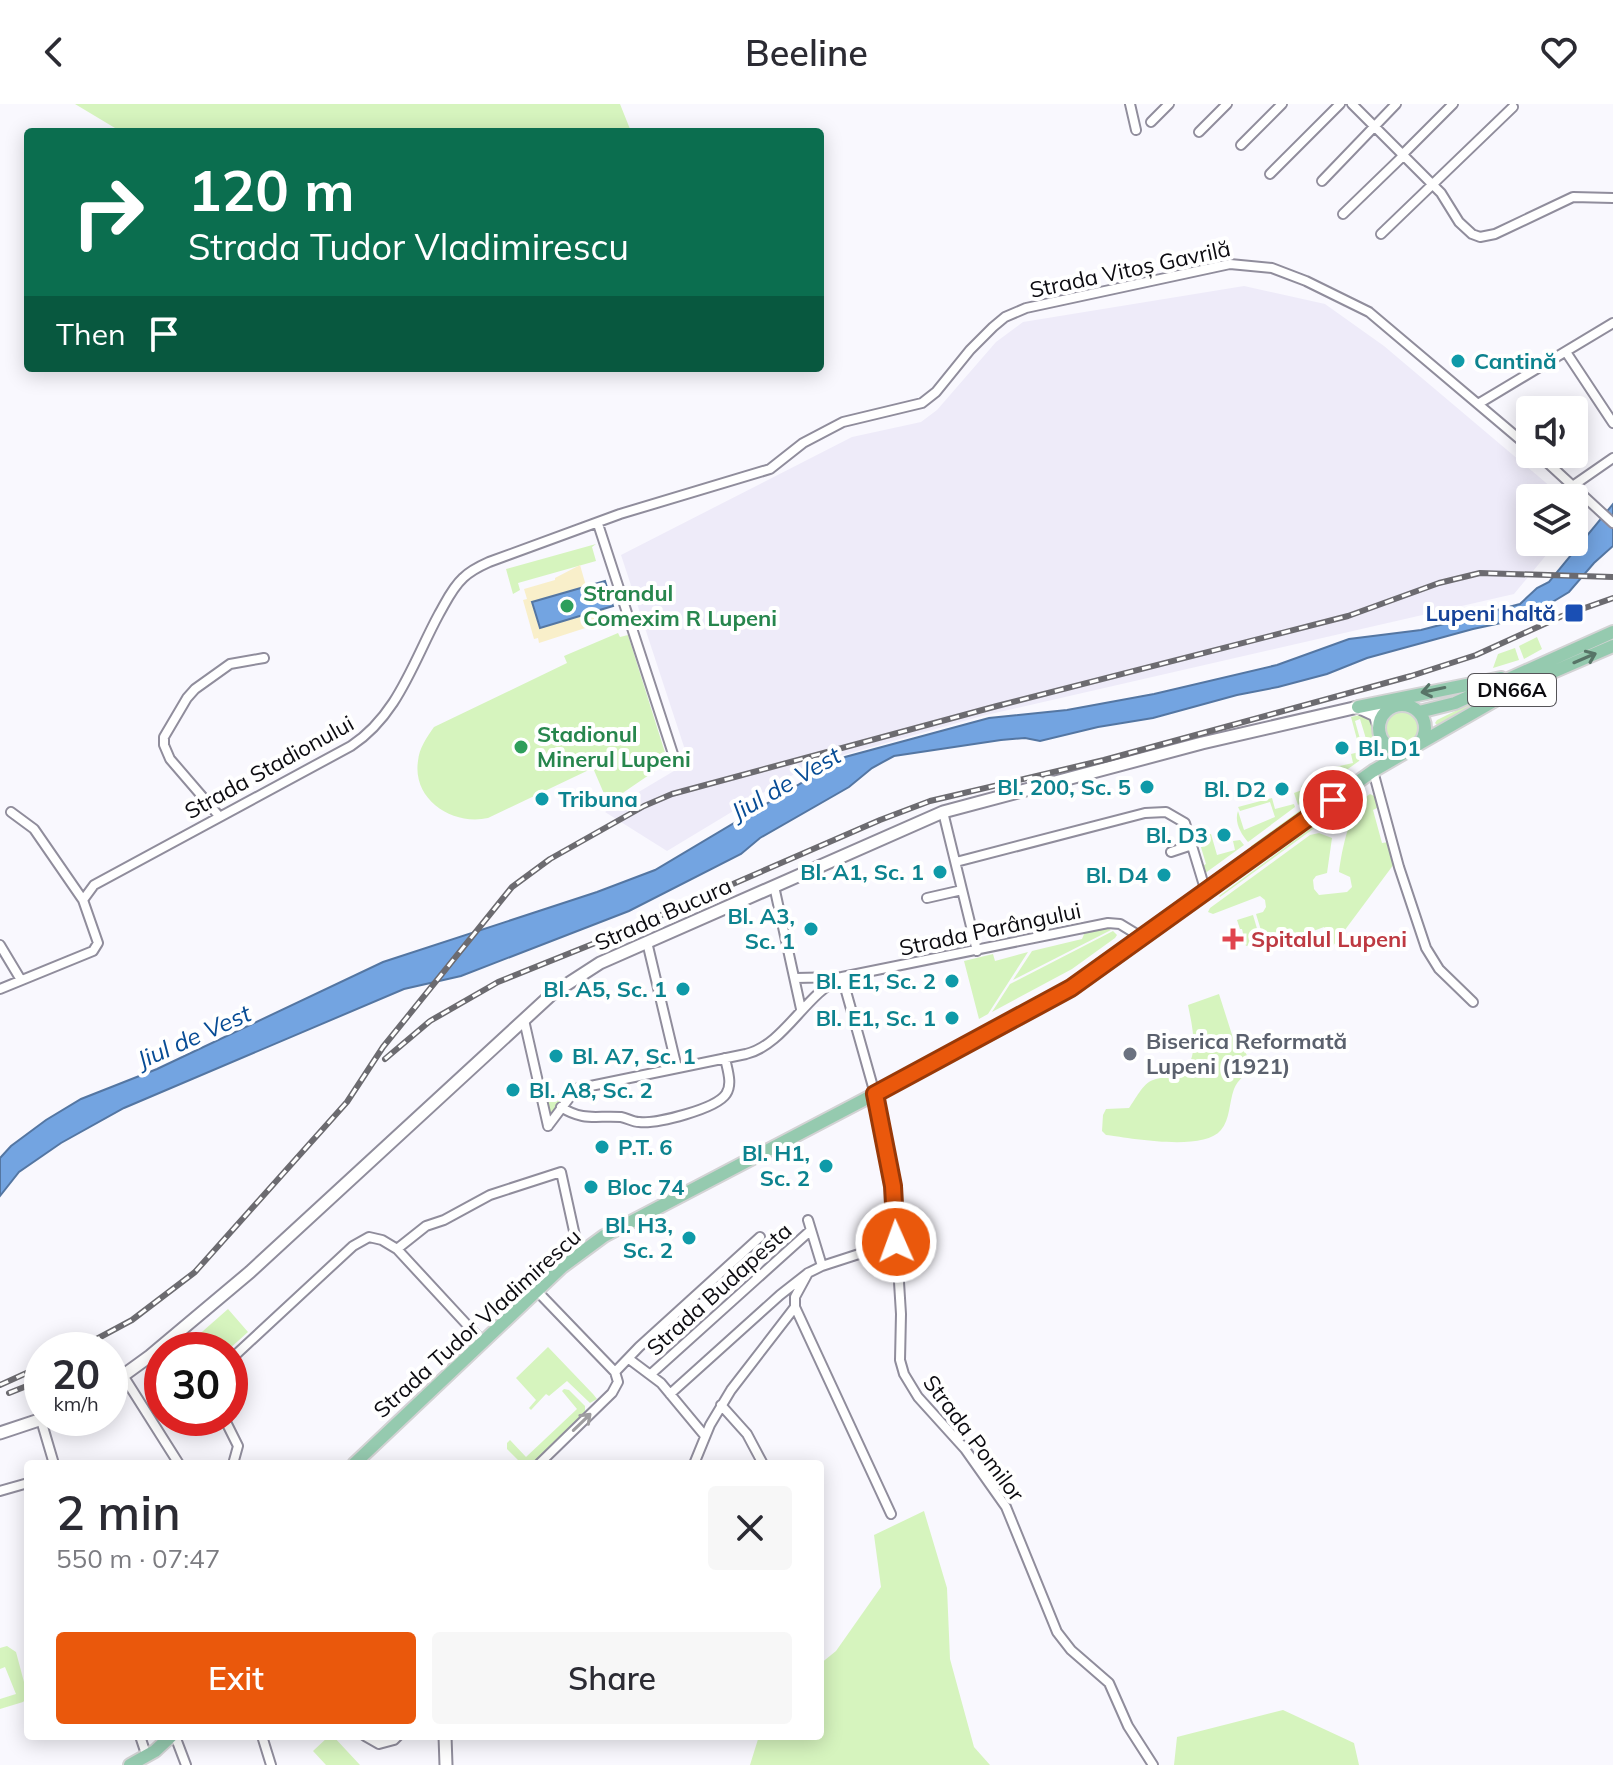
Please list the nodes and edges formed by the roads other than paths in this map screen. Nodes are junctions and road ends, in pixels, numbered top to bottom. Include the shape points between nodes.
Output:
1 (1130, 104) edge
2 (1169, 104) edge
3 (1227, 104) edge
4 (1282, 104) edge
5 (1340, 104) edge
6 (1352, 104) edge
7 (1396, 104) edge
8 (1453, 104) edge
9 (1513, 107) dead end
10 (1151, 122) dead end
11 (1374, 126) junction
12 (1136, 130) dead end
13 (1199, 132) dead end
14 (1241, 145) dead end
15 (1404, 154) junction
16 (1270, 174) dead end
17 (1322, 181) dead end
18 (1432, 184) junction
19 (1613, 198) edge
20 (1343, 214) dead end
21 (1381, 234) dead end
22 (1613, 323) edge
23 (1566, 352) junction
24 (1478, 404) junction
25 (1613, 423) edge
26 (1516, 436) edge
27 (1613, 458) edge
28 (1554, 468) edge
29 (1573, 484) edge
30 (1575, 484) edge
31 (1588, 498) edge
32 (1613, 523) edge
33 (598, 524) junction
34 (1613, 632) edge
35 (1613, 646) edge
36 (264, 658) dead end
37 (1508, 677) junction
38 (1358, 707) junction
39 (1392, 707) junction
40 (1419, 712) junction
41 (1379, 726) junction
42 (1383, 741) junction
43 (1414, 747) junction
44 (675, 760) dead end
45 (1373, 771) junction
46 (11, 812) dead end
47 (943, 812) junction
48 (219, 816) junction
49 (1192, 845) junction
50 (1171, 852) dead end
51 (956, 862) junction
52 (774, 886) junction
53 (962, 890) junction
54 (1206, 893) junction
55 (927, 898) dead end
56 (83, 900) junction
57 (1143, 938) junction
58 (647, 942) junction
59 (0, 945) edge
60 (977, 951) junction
61 (842, 977) junction
62 (796, 978) junction
63 (21, 980) junction
64 (0, 989) edge
65 (1473, 1002) dead end
66 (801, 1009) junction
67 (524, 1020) junction
68 (725, 1058) junction
69 (677, 1068) junction
70 (875, 1094) junction
71 (561, 1107) junction
72 (808, 1220) dead end
73 (811, 1230) junction
74 (760, 1237) dead end
75 (896, 1242) junction
76 (397, 1249) junction
77 (579, 1254) junction
78 (822, 1266) junction
79 (808, 1273) junction
80 (537, 1291) junction
81 (795, 1307) junction
82 (483, 1342) junction
83 (248, 1346) edge
84 (629, 1359) junction
85 (128, 1374) edge
86 (651, 1374) junction
87 (616, 1375) junction
88 (128, 1383) edge
89 (670, 1394) junction
90 (721, 1405) junction
91 (24, 1425) edge
92 (0, 1433) edge
93 (47, 1436) edge
94 (233, 1436) edge
95 (705, 1436) junction
96 (53, 1460) edge
97 (176, 1460) edge
98 (234, 1460) edge
99 (358, 1460) edge
100 (543, 1460) edge
101 (696, 1460) edge
102 (761, 1460) edge
103 (24, 1484) edge
104 (0, 1491) edge
105 (891, 1514) dead end
106 (141, 1740) edge
107 (168, 1740) edge
108 (175, 1740) edge
109 (263, 1740) edge
110 (372, 1740) edge
111 (394, 1740) edge
112 (445, 1740) edge
113 (147, 1757) junction
114 (130, 1765) edge
115 (186, 1765) edge
116 (271, 1765) edge
117 (446, 1765) edge
118 (1153, 1765) edge

1 - 12 street
2 - 10 street
3 - 13 street
4 - 14 street
5 - 16 street
6 - 11 street
7 - 11 street
8 - 15 street
9 - 18 street
11 - 15 street
11 - 17 street
15 - 18 street
15 - 20 street
18 - 19 street via 1467,231 1480,237 1573,197
18 - 21 street
22 - 23 street
23 - 24 street
23 - 25 street
24 - 26 street, Strada Vitoș Gavrilă
24 - 33 street, Strada Vitoș Gavrilă via 1355,303 1272,268 1230,264 1013,312 922,403 843,422 770,469
27 - 30 street
28 - 29 street
31 - 32 street
33 - 44 street
33 - 48 street, Strada Stadionului via 470,572 448,599 391,709 371,732
34 - 37 main road, DN66A
43 -> 35 main road, DN66A via 1518,687
36 - 48 street via 230,664 195,689 164,737 170,759
37 -> 38 main road
37 - 40 main road, DN66A via 1455,703
38 - 39 main road, Strada Bucura
38 - 41 main road via 1375,715
38 - 47 main road, Strada Bucura
39 - 40 main road via 1406,705
39 - 41 main road
40 - 43 main road via 1424,732
41 - 42 main road
42 - 43 main road via 1396,750
42 - 45 main road
43 - 45 main road, Strada Tudor Vladimirescu / DN66A
45 - 54 main road, Strada Tudor Vladimirescu / DN66A
45 - 65 street via 1426,948
46 - 56 street via 40,836
47 - 51 street
47 - 52 main road, Strada Bucura
48 - 56 street, Strada Stadionului via 94,885
49 - 50 street
49 - 51 street via 1182,820 1155,811
49 - 54 street
51 - 53 street
52 - 58 main road, Strada Bucura
52 - 62 street
53 - 55 street
53 - 60 street
54 - 57 main road, Strada Tudor Vladimirescu / DN66A
56 - 63 street via 97,946
57 - 60 street, Strada Parângului via 1108,923
57 - 70 main road, Strada Tudor Vladimirescu / DN66A via 1045,1003
58 - 67 main road, Strada Bucura via 579,974
58 - 69 street
59 - 63 street
60 - 61 street, Strada Parângului
61 - 62 street, Strada Parângului
61 - 66 street, Strada Parângului
61 - 70 street
62 - 66 street
63 - 64 street
66 - 68 street, Strada Parângului via 761,1049
67 - 71 street, Strada Parângului via 548,1126
67 - 85 main road, Strada Bucura via 250,1272
68 - 69 street, Strada Parângului
68 - 71 street via 728,1091 709,1108 638,1122 580,1116
69 - 71 street, Strada Parângului via 576,1089
70 - 75 street, Strada Pomilor via 893,1186
70 - 77 main road, Strada Tudor Vladimirescu / DN66A via 636,1217
72 - 73 street
73 - 78 street
73 - 86 street, Strada Budapesta
74 - 84 street
75 - 78 street
75 - 118 street, Strada Pomilor via 904,1374 1006,1507 1061,1638 1109,1683
76 - 77 street via 426,1226 490,1195 561,1172
76 - 82 street
76 - 83 street via 375,1238 358,1242
77 - 80 main road, Strada Tudor Vladimirescu / DN66A
78 - 79 street
79 - 81 street
79 - 89 street
80 - 82 main road, Strada Tudor Vladimirescu / DN66A
80 - 87 street
81 - 90 street
81 - 105 street
82 - 99 main road, Strada Tudor Vladimirescu / DN66A
84 - 86 street
84 - 87 street
86 - 89 street
100 -> 87 street via 612,1393
88 - 97 street
89 - 95 street
90 - 95 street
90 - 102 street via 747,1434
91 - 92 main road
93 - 96 street
94 - 98 street via 238,1446
95 - 101 street
103 - 104 street
106 - 113 street
107 - 113 main road
108 - 115 street
109 - 116 street
110 - 111 street
112 - 117 main road
113 - 114 main road

